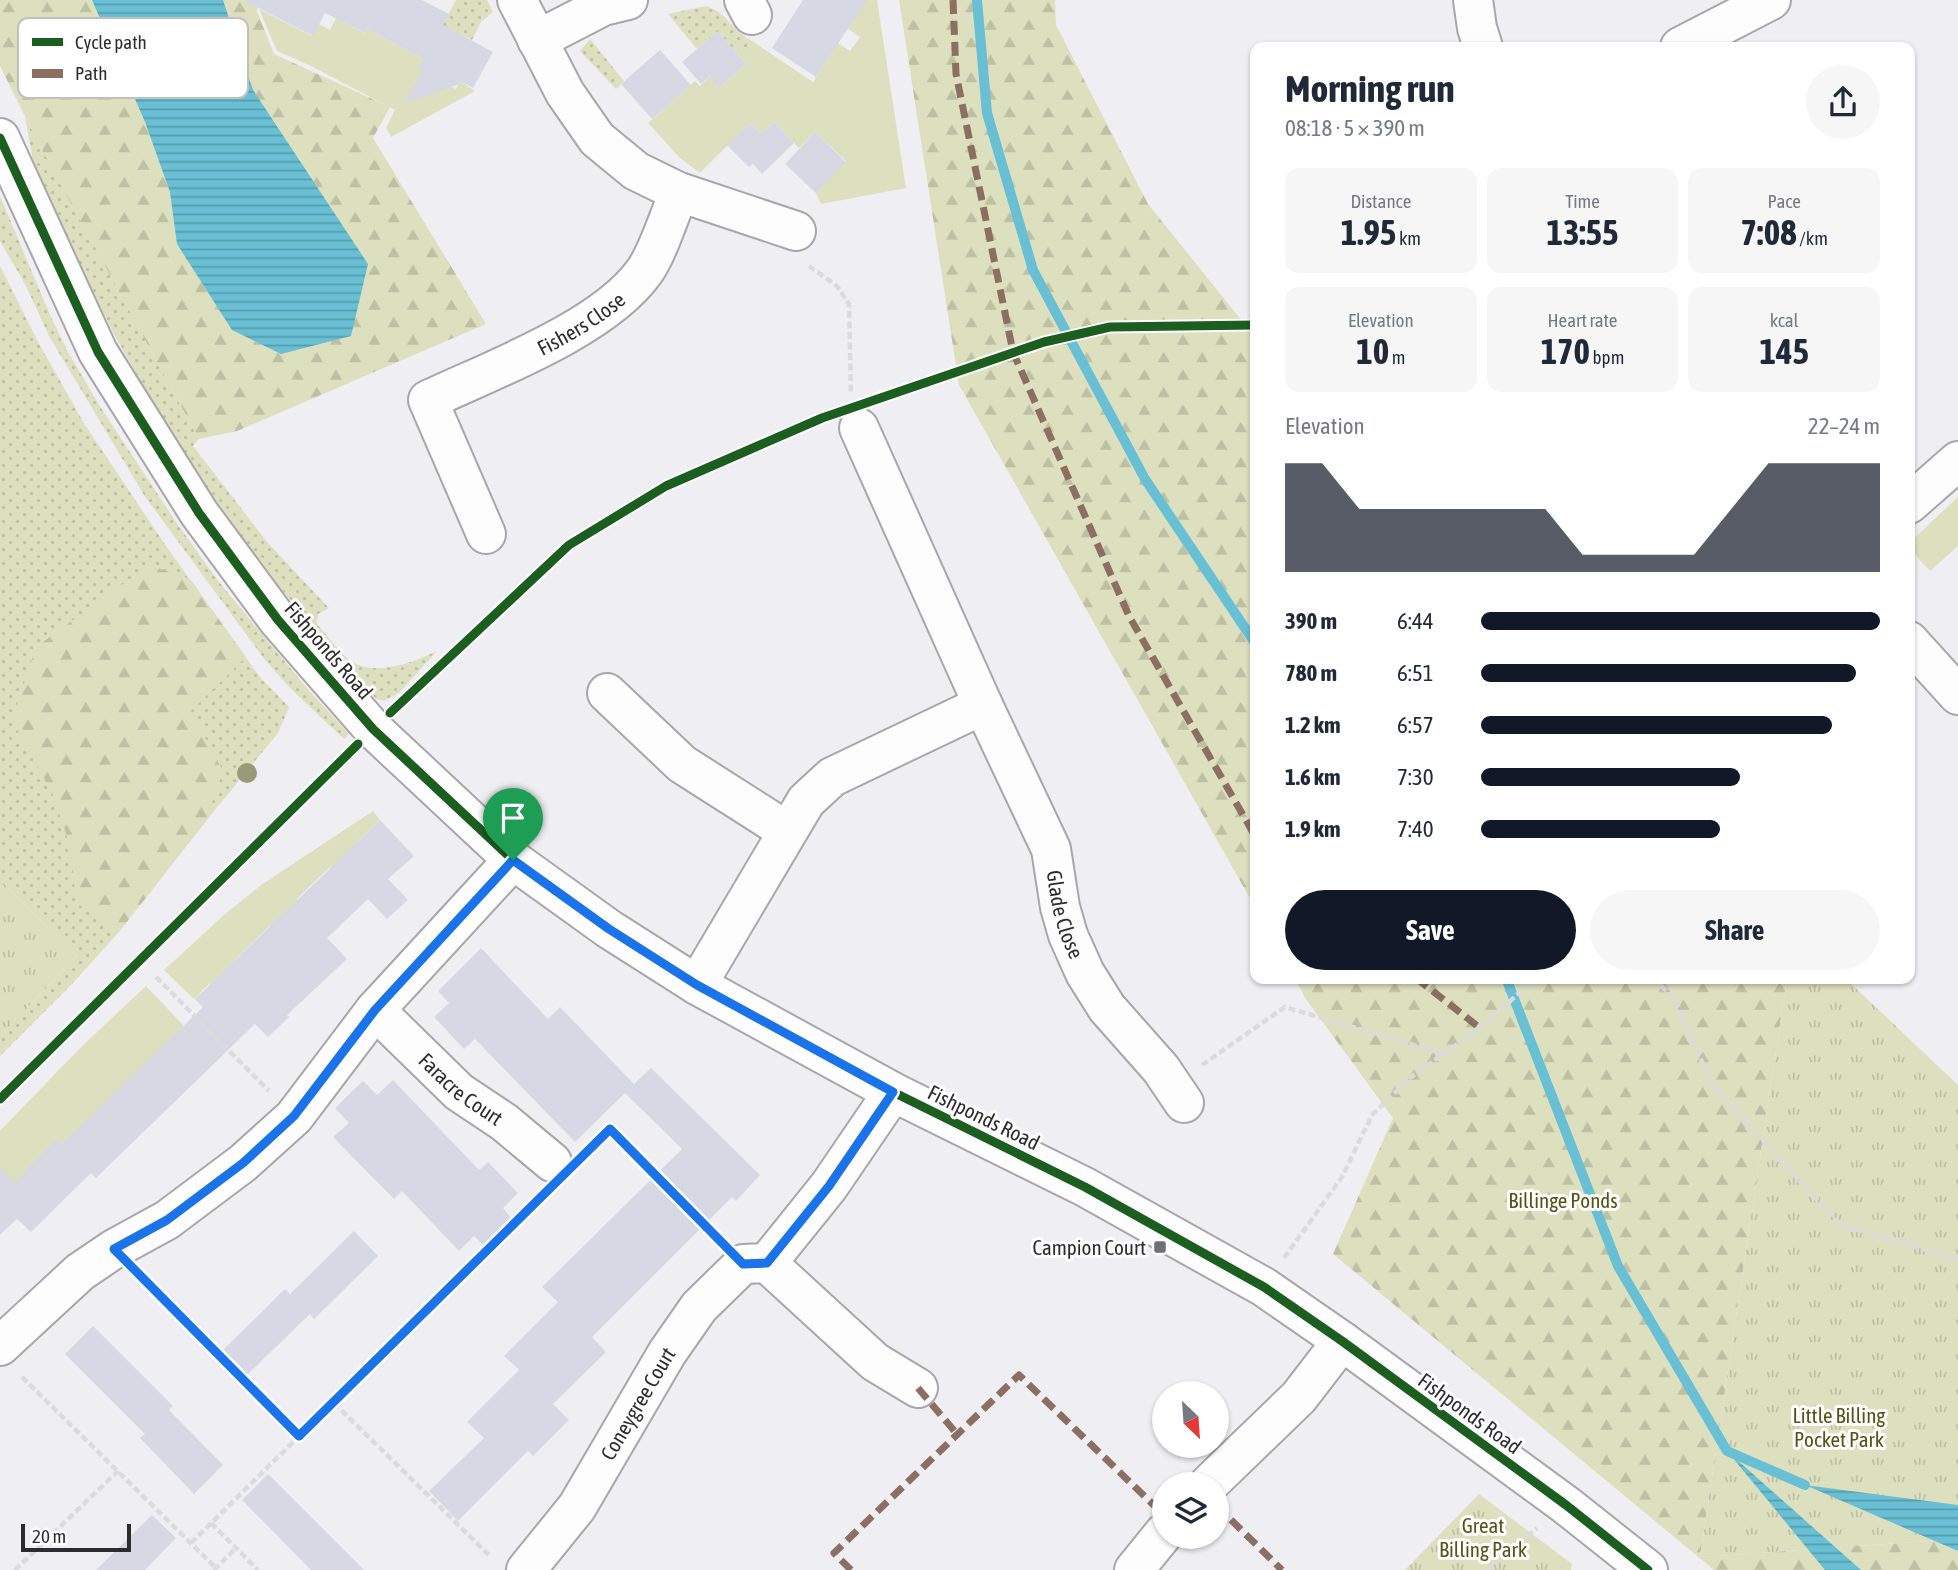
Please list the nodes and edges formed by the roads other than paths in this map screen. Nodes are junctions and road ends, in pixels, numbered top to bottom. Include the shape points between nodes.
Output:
1 (517, 0) edge
2 (628, 0) edge
3 (1473, 0) edge
4 (1771, 0) edge
5 (537, 40) junction
6 (1481, 42) edge
7 (1690, 42) edge
8 (0, 138) edge
9 (679, 192) junction
10 (802, 248) road end
11 (855, 418) road end
12 (1958, 461) edge
13 (1915, 499) edge
14 (486, 534) dead end
15 (1915, 648) edge
16 (607, 693) dead end
17 (1958, 695) edge
18 (983, 705) junction
19 (787, 831) junction
20 (513, 860) junction
21 (697, 985) junction
22 (375, 1010) junction
23 (893, 1092) junction
24 (1178, 1094) road end
25 (560, 1170) road end
26 (755, 1263) junction
27 (1342, 1341) junction
28 (10, 1360) edge
29 (918, 1388) dead end
30 (1221, 1472) edge
31 (1152, 1548) edge
32 (509, 1564) edge
33 (1134, 1570) edge
34 (1648, 1570) edge

1 - 5 street
2 - 5 street via 603,6
3 - 6 street
4 - 7 street
5 - 9 street via 565,93 597,139 636,171
8 - 20 street, Fishponds Road via 98,352 199,513 278,620 373,729
9 - 10 street
9 - 14 street, Fishers Close via 646,271 614,305 550,343 428,400
11 - 18 street, Glade Close
12 - 13 street
15 - 17 street
16 - 19 street via 682,764
18 - 19 street via 832,777 806,801
18 - 24 street, Glade Close via 1051,849 1060,907 1085,973 1107,1008
19 - 21 street
20 - 21 street, Fishponds Road
20 - 22 street
21 - 23 street, Fishponds Road
22 - 25 street, Faracre Court via 459,1092 504,1122
22 - 28 street via 294,1116 243,1163 167,1220 80,1272
23 - 26 street, Coneygree Court via 829,1186
23 - 27 street, Fishponds Road via 1086,1187 1264,1287
26 - 29 street via 875,1362
26 - 32 street, Coneygree Court via 699,1307 577,1507
27 - 30 street via 1299,1396
27 - 34 street, Fishponds Road
31 - 33 street

